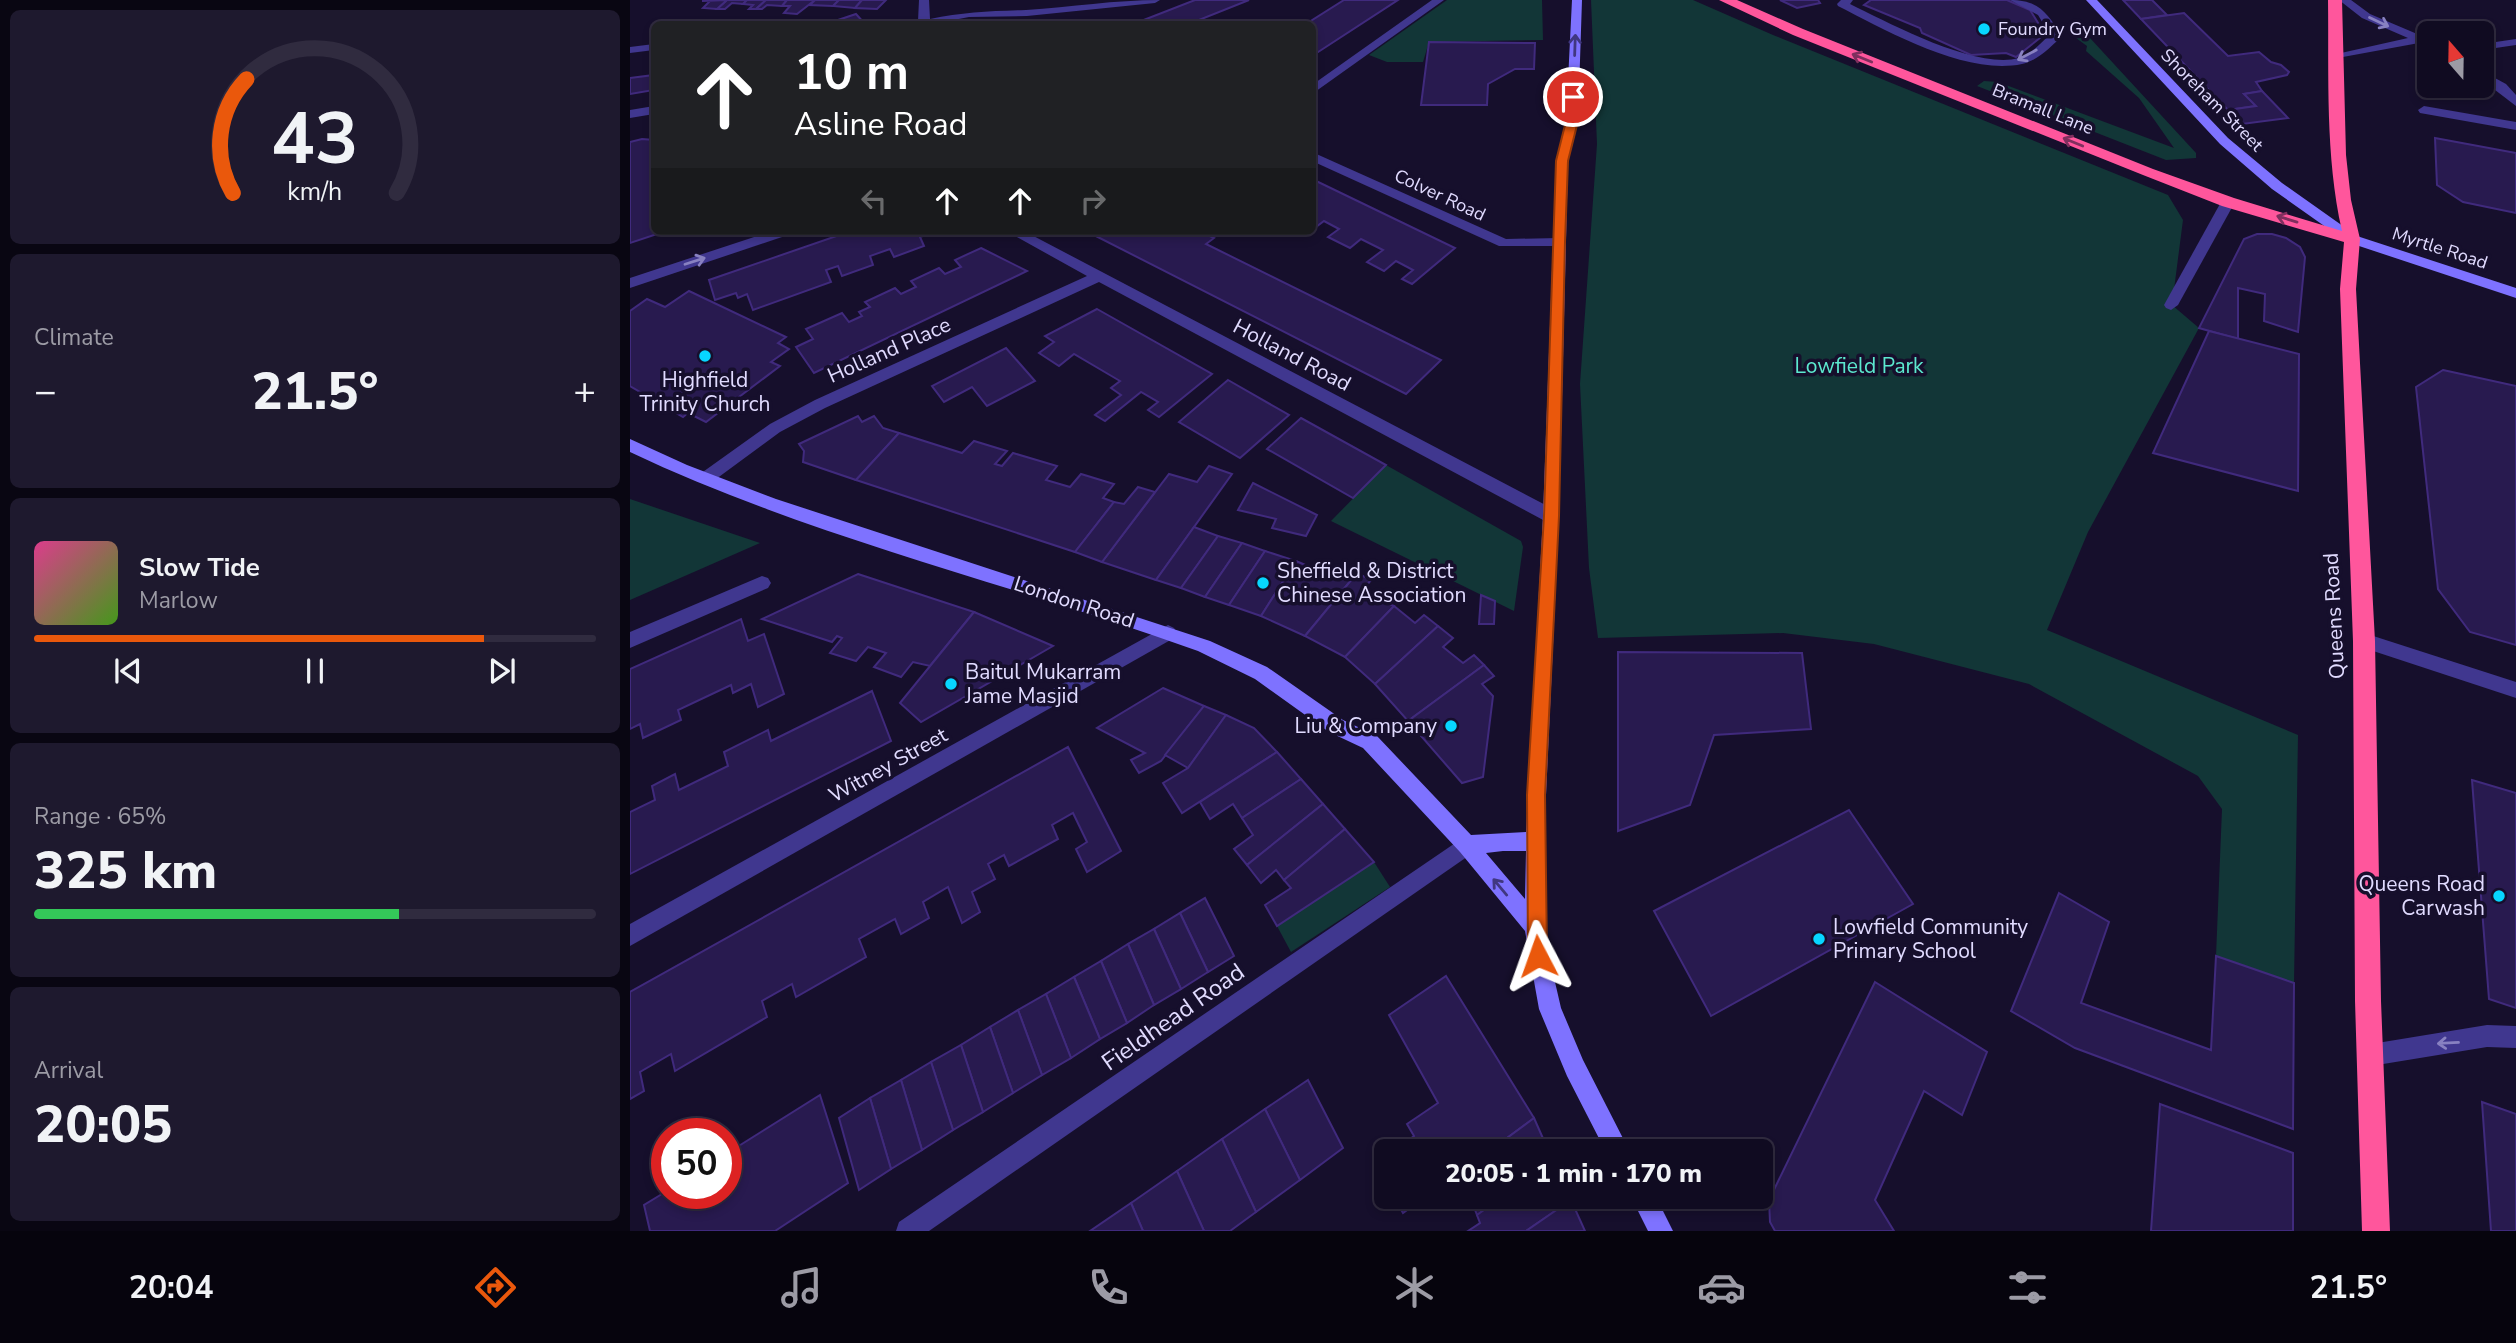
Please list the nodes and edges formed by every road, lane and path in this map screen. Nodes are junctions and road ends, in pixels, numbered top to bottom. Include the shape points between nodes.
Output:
1 (924, 0) edge
2 (1156, 0) edge
3 (1439, 0) edge
4 (1577, 0) edge
5 (1726, 0) edge
6 (1848, 0) edge
7 (2015, 0) edge
8 (2091, 0) edge
9 (2335, 0) edge
10 (2344, 0) edge
11 (922, 21) edge
12 (935, 21) edge
13 (2416, 40) joint
14 (2516, 42) edge
15 (2494, 45) edge
16 (651, 47) edge
17 (630, 50) edge
18 (2336, 57) junction
19 (2494, 83) edge
20 (1316, 88) edge
21 (2516, 102) edge
22 (651, 110) edge
23 (2424, 110) dead end
24 (630, 114) edge
25 (2516, 126) edge
26 (1316, 158) edge
27 (2228, 202) junction
28 (774, 235) edge
29 (1021, 235) edge
30 (2352, 239) junction
31 (1559, 242) junction
32 (1098, 276) junction
33 (630, 283) edge
34 (2516, 293) edge
35 (2172, 305) dead end
36 (630, 445) edge
37 (706, 478) junction
38 (1551, 516) junction
39 (762, 583) dead end
40 (1168, 633) junction
41 (630, 640) edge
42 (2364, 641) junction
43 (2516, 690) edge
44 (1535, 842) junction
45 (1467, 845) junction
46 (1535, 927) junction
47 (630, 936) edge
48 (2516, 1037) edge
49 (2371, 1055) junction
50 (1612, 1139) edge
51 (1649, 1209) edge
52 (908, 1231) edge
53 (1661, 1231) edge
54 (2376, 1231) edge

1 - 11 street
2 - 12 street via 1027,13 969,13
3 - 20 street
31 -> 4 street via 1562,161 1572,121
27 -> 5 highway, Bramall Lane
7 -> 6 street via 2042,13 2056,36 2022,61 1982,62 1898,31 1842,4
8 - 30 street, Shoreham Street via 2224,141 2277,186
9 - 18 highway, Queens Road
10 -> 13 street
13 - 18 street
14 - 15 street
16 - 17 street
18 - 30 highway, Queens Road via 2338,155
19 - 21 street
22 - 24 street
23 - 25 street
26 - 31 street, Colver Road via 1504,243
30 -> 27 highway, Bramall Lane
27 - 35 street
33 -> 28 street
29 - 32 street, Holland Road
30 - 34 street, Myrtle Road
30 - 42 highway, Queens Road via 2348,289
31 - 38 street
32 - 37 street, Holland Place via 820,404 775,428
32 - 38 street, Holland Road
36 - 37 street, London Road
37 - 40 street, London Road via 771,504
38 - 44 street
39 - 41 street
40 - 45 street, London Road via 1261,673 1336,726 1370,742
40 - 47 street, Witney Street
42 - 43 street
42 - 49 highway, Queens Road
44 - 45 street
44 - 46 street
46 -> 45 street, London Road
45 - 52 street, Fieldhead Road
46 - 50 street via 1550,1009
48 -> 49 street via 2487,1037
49 - 54 highway, Queens Road
51 - 53 street

